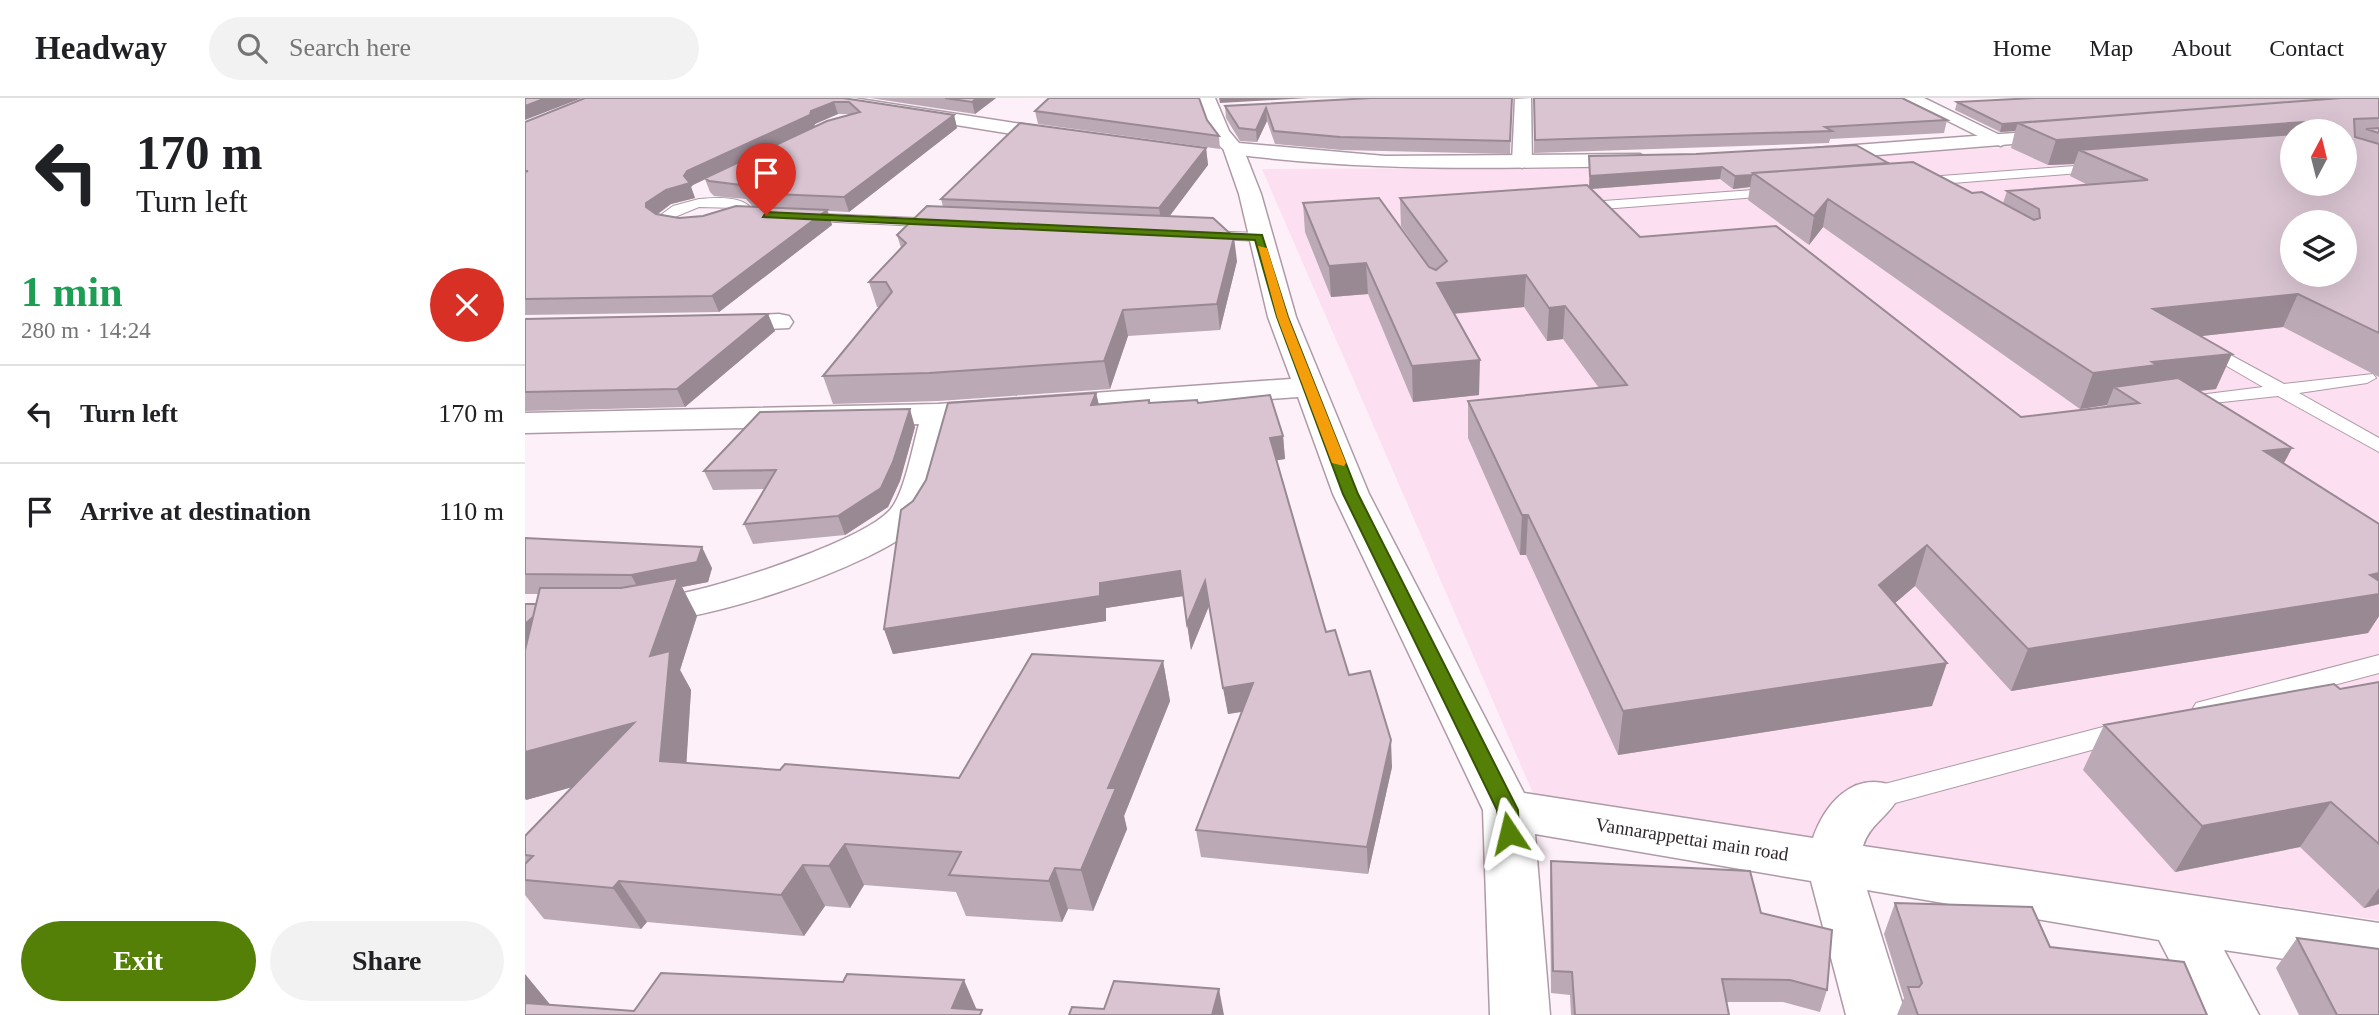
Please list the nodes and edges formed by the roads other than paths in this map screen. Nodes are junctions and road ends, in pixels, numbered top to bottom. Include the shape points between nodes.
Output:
1 (820, 98) edge
2 (1910, 98) edge
3 (1523, 99) edge
4 (1221, 131) edge
5 (2082, 134) edge
6 (1091, 140) edge
7 (2001, 140) junction
8 (1796, 155) edge
9 (1658, 160) edge
10 (1522, 162) junction
11 (2113, 167) edge
12 (698, 190) edge
13 (1797, 190) edge
14 (1944, 195) edge
15 (709, 201) junction
16 (1565, 208) edge
17 (739, 216) edge
18 (780, 216) edge
19 (958, 224) edge
20 (703, 225) edge
21 (1191, 234) edge
22 (1259, 237) junction
23 (779, 323) dead end
24 (699, 324) edge
25 (2212, 350) edge
26 (2367, 378) dead end
27 (828, 387) edge
28 (1309, 387) junction
29 (2282, 390) junction
30 (2161, 406) edge
31 (938, 414) junction
32 (804, 417) junction
33 (525, 423) edge
34 (2379, 446) edge
35 (602, 610) edge
36 (2379, 664) edge
37 (2179, 717) edge
38 (2153, 724) edge
39 (1873, 798) joint
40 (1508, 810) junction
41 (1832, 860) junction
42 (2177, 919) junction
43 (2379, 948) edge
44 (1520, 1015) edge
45 (1876, 1015) edge
46 (2229, 1015) edge

1 - 6 street
2 - 7 street
3 - 10 street
4 - 10 street via 1282,156
4 - 22 street via 1250,194
5 - 7 street
7 - 8 street
9 - 10 street
11 - 14 lane via 1914,182
12 - 15 lane
13 - 16 lane
15 - 17 lane via 741,205
15 - 20 lane via 668,212 661,220 670,225
18 - 19 lane
21 - 22 lane
22 - 28 street
23 - 24 street
25 - 29 lane
26 - 29 lane
27 - 32 street
28 - 31 street
28 - 40 street via 1351,494
29 - 30 lane
29 - 34 lane
31 - 32 street
31 - 35 street via 908,515 878,535 835,556 687,605
32 - 33 street
36 - 37 lane
38 - 39 lane
39 - 41 street via 1844,822
40 - 41 street, Vannarappettai main road
40 - 44 street
41 - 42 street, Vannarappettai main road
41 - 45 street
42 - 43 street, Vannarappettai main road
42 - 46 street

